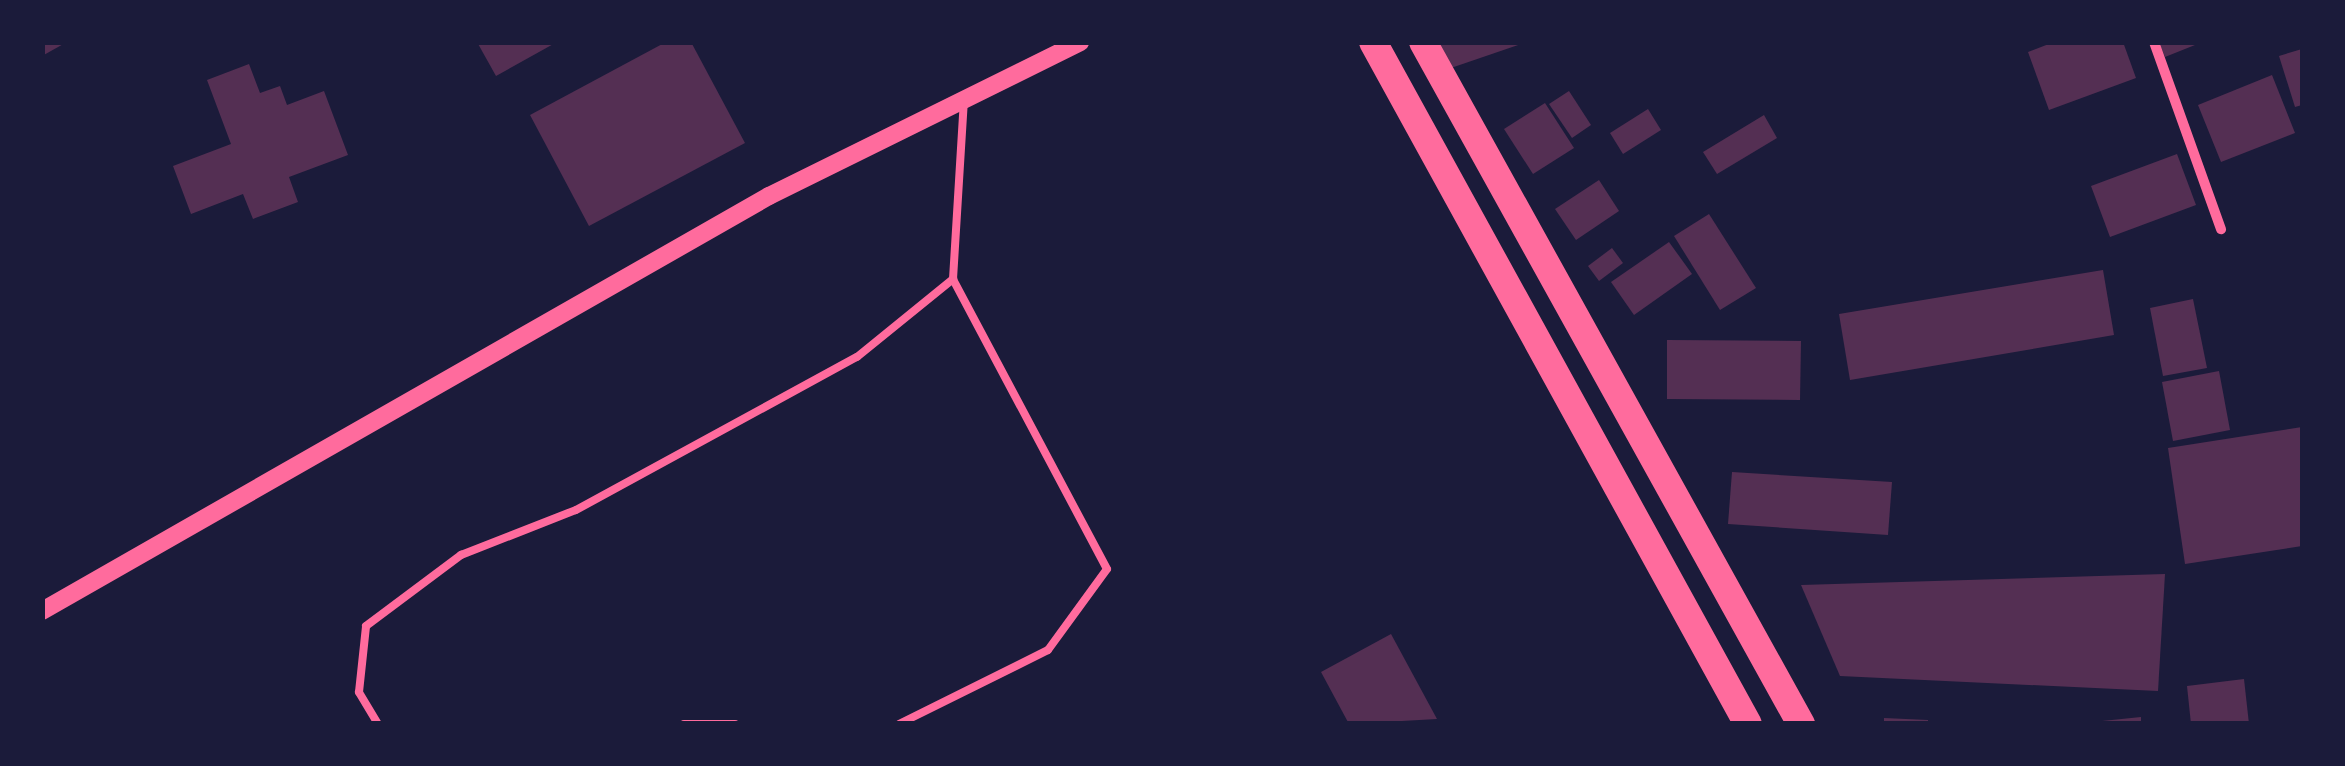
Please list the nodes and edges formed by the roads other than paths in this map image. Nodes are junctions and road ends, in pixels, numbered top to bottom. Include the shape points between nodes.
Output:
1 (1080, 42) edge
2 (1373, 42) edge
3 (1423, 42) edge
4 (2154, 42) edge
5 (964, 100) junction
6 (2221, 229) dead end
7 (954, 279) junction
8 (42, 611) edge
9 (378, 724) edge
10 (684, 724) edge
11 (736, 724) edge
12 (899, 724) edge
13 (1748, 724) edge
14 (1801, 724) edge

1 - 5 street
2 - 13 highway
3 - 14 highway
4 - 6 street
5 - 7 lane
5 - 8 street via 769,196
7 - 9 lane via 857,357 576,510 461,556 366,626 360,692
7 - 12 lane via 1107,569 1048,650
10 - 11 lane

